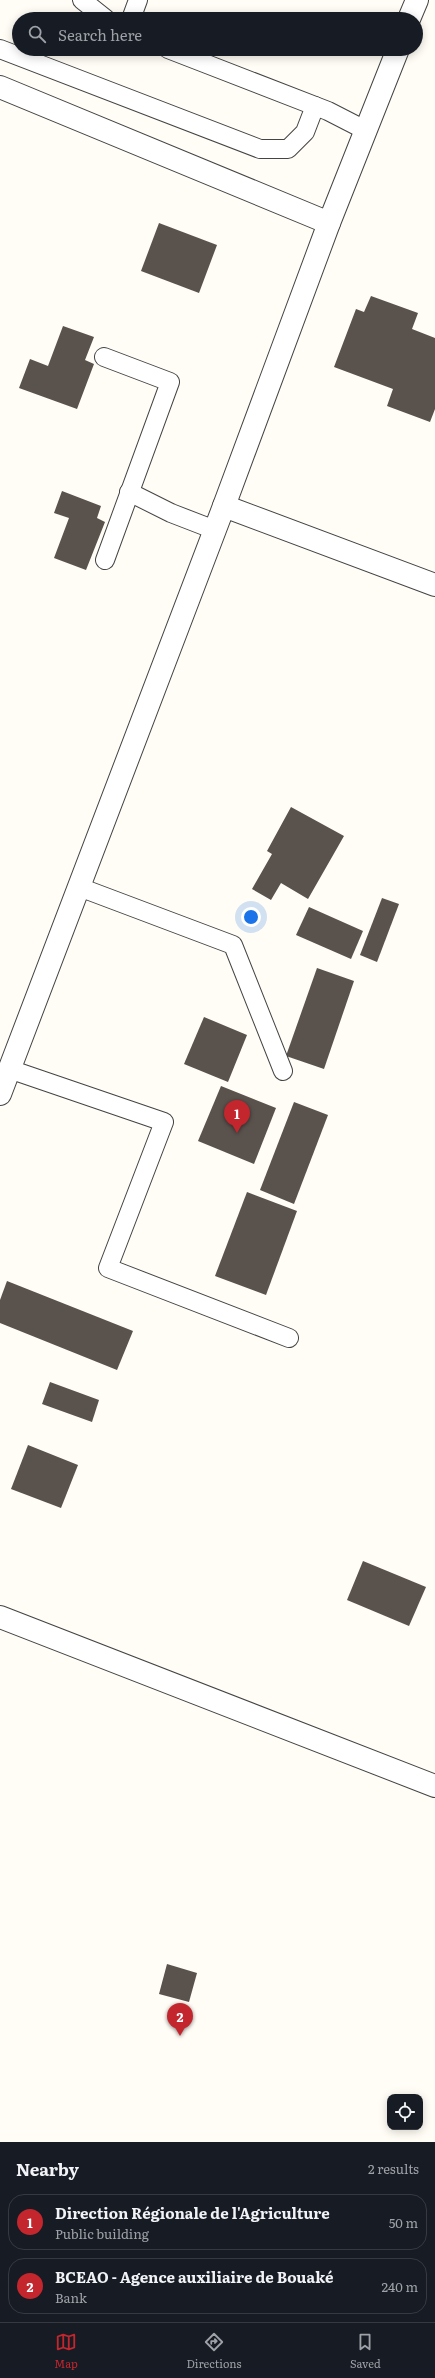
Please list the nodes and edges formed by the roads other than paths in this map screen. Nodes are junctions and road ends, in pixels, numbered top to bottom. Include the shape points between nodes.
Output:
1 (82, 0) edge
2 (138, 0) edge
3 (417, 0) edge
4 (97, 12) edge
5 (134, 12) edge
6 (412, 12) edge
7 (0, 49) edge
8 (12, 54) edge
9 (18, 56) edge
10 (186, 56) edge
11 (395, 56) edge
12 (0, 87) edge
13 (315, 106) junction
14 (367, 132) junction
15 (329, 223) junction
16 (104, 357) dead end
17 (129, 492) junction
18 (224, 506) junction
19 (215, 530) junction
20 (104, 560) dead end
21 (435, 585) edge
22 (79, 887) junction
23 (9, 1069) junction
24 (283, 1071) dead end
25 (0, 1094) edge
26 (289, 1338) dead end
27 (0, 1617) edge
28 (435, 1786) edge

1 - 4 lane
2 - 5 lane
3 - 6 street
7 - 8 lane
9 - 13 lane via 260,149 288,149 305,132
10 - 13 lane
11 - 14 street
12 - 15 street
13 - 14 lane
14 - 15 street
15 - 18 street
16 - 17 lane via 170,382
17 - 19 lane via 171,513
17 - 20 lane
18 - 19 street
18 - 21 street
19 - 22 street
22 - 23 street
22 - 24 lane via 232,945
23 - 25 street
23 - 26 lane via 164,1122 108,1268
27 - 28 street

